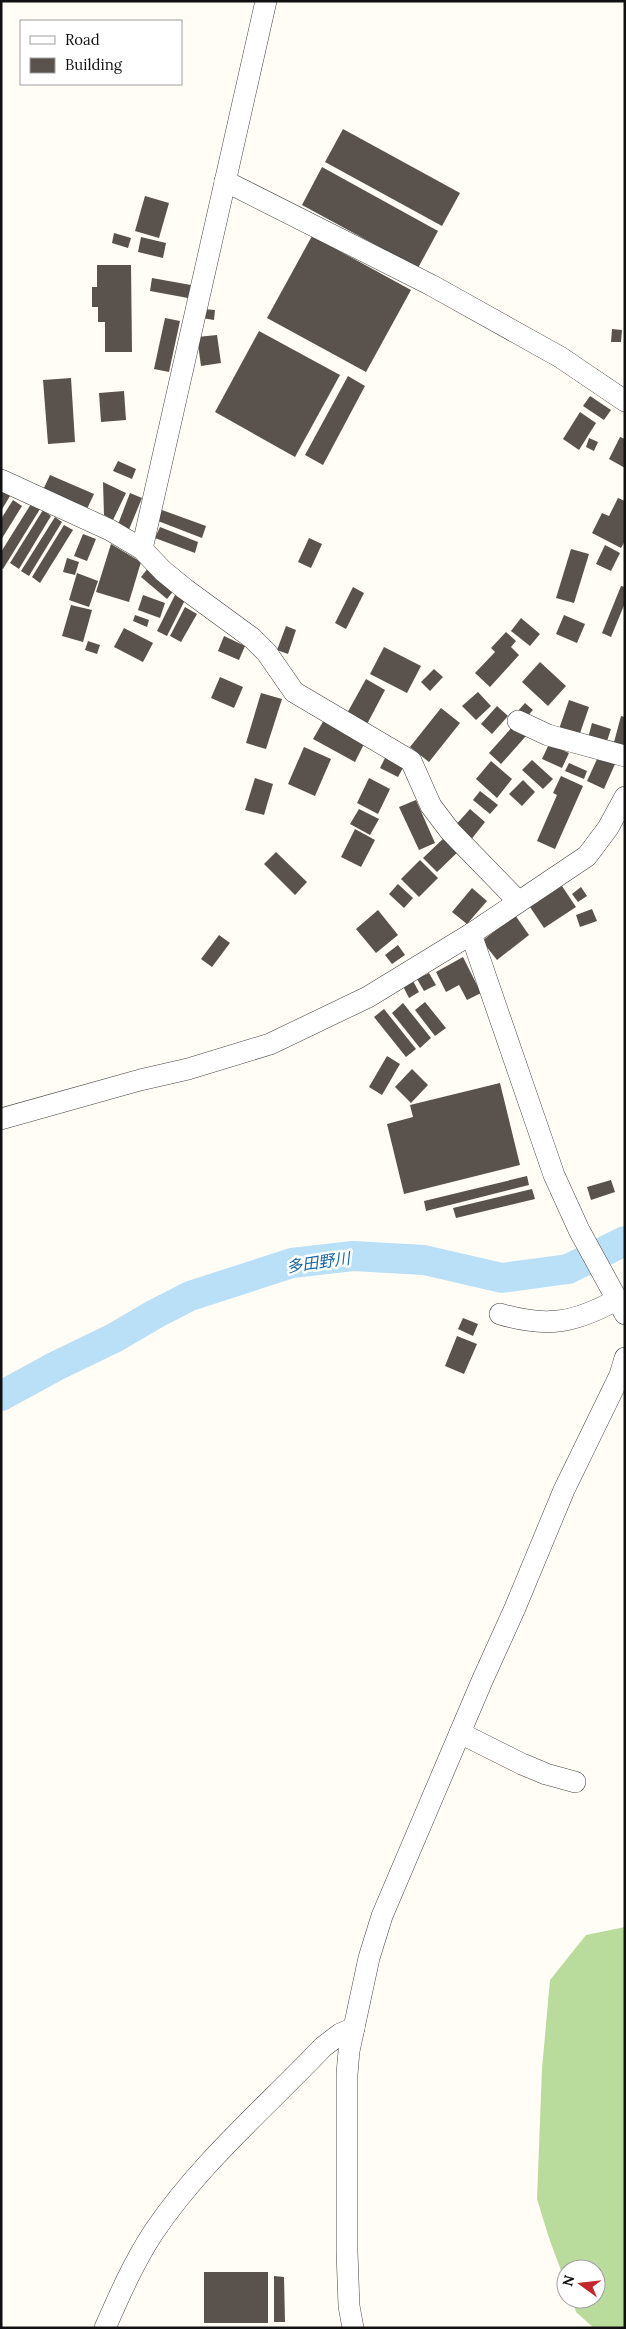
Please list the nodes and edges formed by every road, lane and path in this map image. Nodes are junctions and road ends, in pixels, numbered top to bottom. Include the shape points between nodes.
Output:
1 (266, 1) edge
2 (225, 181) junction
3 (625, 402) edge
4 (1, 480) edge
5 (142, 550) junction
6 (518, 721) dead end
7 (625, 756) edge
8 (625, 796) edge
9 (518, 901) junction
10 (470, 934) junction
11 (1, 1119) edge
12 (619, 1301) edge
13 (500, 1314) dead end
14 (625, 1358) edge
15 (460, 1732) junction
16 (575, 1782) dead end
17 (354, 2028) junction
18 (104, 2328) edge
19 (352, 2328) edge

1 - 2 street
2 - 3 street via 431,285 560,357
2 - 5 street
4 - 5 street via 110,530
5 - 9 street via 185,589 252,638 267,653 294,692 411,761 431,806 450,831
6 - 7 street via 548,735
8 - 9 street via 608,828 587,856
9 - 10 street
10 - 11 street via 368,997 270,1044
10 - 12 street via 554,1176 579,1230
12 - 13 street via 570,1320 535,1321
14 - 15 street via 620,1375 564,1490
15 - 16 street via 522,1764
15 - 17 street via 382,1916
17 - 18 street via 340,2034 323,2048 215,2158 171,2209 138,2258
17 - 19 street via 346,2074 347,2252

